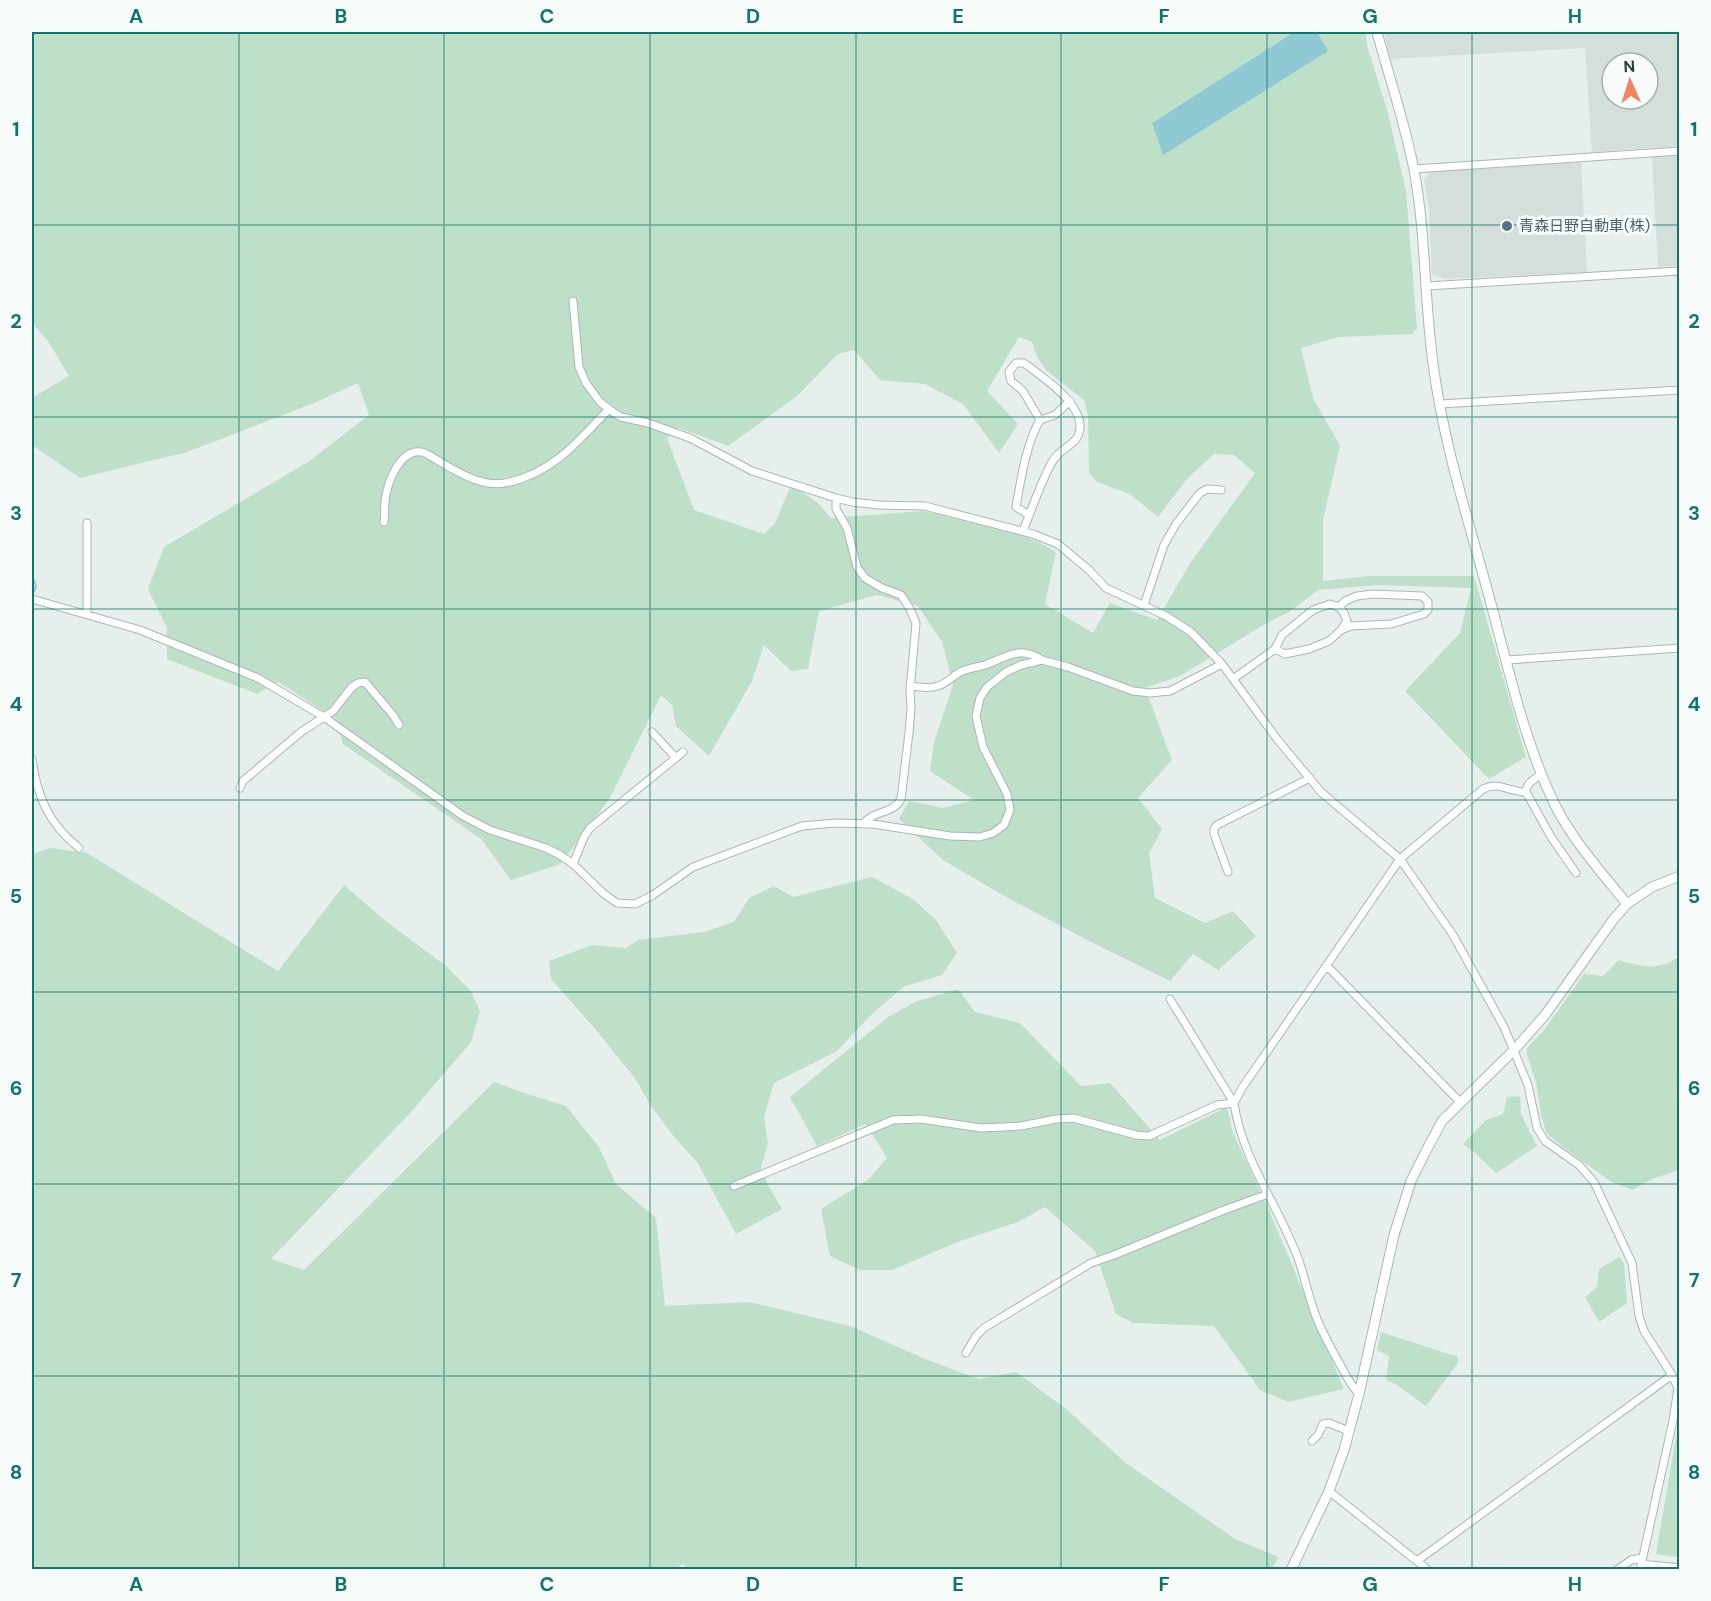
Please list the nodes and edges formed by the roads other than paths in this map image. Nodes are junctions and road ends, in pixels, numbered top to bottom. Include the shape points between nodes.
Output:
1 (1377, 32) edge
2 (1680, 151) edge
3 (1414, 169) junction
4 (1680, 271) edge
5 (1426, 286) junction
6 (573, 301) dead end
7 (1680, 390) edge
8 (1070, 401) junction
9 (1440, 404) junction
10 (609, 409) junction
11 (1040, 420) junction
12 (1221, 490) dead end
13 (836, 498) junction
14 (1029, 515) junction
15 (384, 522) dead end
16 (87, 523) dead end
17 (1023, 531) junction
18 (32, 600) edge
19 (1144, 605) junction
20 (1339, 607) junction
21 (87, 614) junction
22 (1341, 630) junction
23 (1680, 648) edge
24 (1275, 649) junction
25 (1042, 660) junction
26 (1507, 660) junction
27 (1222, 664) junction
28 (1233, 679) junction
29 (910, 686) junction
30 (324, 717) junction
31 (399, 725) dead end
32 (652, 732) dead end
33 (683, 752) dead end
34 (676, 758) junction
35 (32, 759) edge
36 (1541, 774) junction
37 (1310, 778) junction
38 (240, 789) dead end
39 (1526, 792) junction
40 (863, 824) junction
41 (79, 848) dead end
42 (1400, 859) junction
43 (573, 864) junction
44 (1228, 872) dead end
45 (1576, 873) dead end
46 (1680, 876) edge
47 (1626, 904) junction
48 (1327, 966) junction
49 (1170, 999) dead end
50 (1514, 1050) junction
51 (1234, 1102) junction
52 (1461, 1103) junction
53 (734, 1186) dead end
54 (1268, 1194) junction
55 (966, 1353) dead end
56 (1672, 1375) junction
57 (1359, 1394) junction
58 (1349, 1431) junction
59 (1312, 1441) dead end
60 (1329, 1491) junction
61 (1418, 1561) junction
62 (1641, 1564) edge
63 (1291, 1569) edge
64 (1428, 1569) edge
65 (1617, 1569) edge
66 (1680, 1569) edge

1 - 3 street
2 - 3 street
3 - 5 street
4 - 5 street
5 - 9 street
6 - 10 street via 579,367 586,383
7 - 9 street
8 - 11 street via 1055,415
8 - 11 street via 1024,363 1016,363 1009,372 1011,381 1023,391
8 - 14 street via 1079,419 1078,435 1058,452
9 - 26 street
10 - 13 street via 621,417 690,438 752,471
10 - 15 street via 552,465 509,483 474,480 422,452 412,453 401,461 392,478 386,494
11 - 14 street via 1034,430 1016,507
12 - 19 street via 1206,489 1200,493 1176,524 1164,545
13 - 17 street via 925,506
13 - 29 street via 836,509 847,528 857,567 864,578 901,596 916,623
14 - 17 street
16 - 21 street
17 - 19 street via 1058,544 1106,588
18 - 21 street
19 - 27 street via 1191,632
20 - 22 street via 1347,621
20 - 22 street via 1357,596 1373,594 1422,596 1428,602 1424,614 1390,624
20 - 24 street via 1330,604 1313,610 1282,635
21 - 30 street via 140,630 258,678
22 - 24 street via 1309,650 1285,654
23 - 26 street
24 - 28 street
25 - 27 street via 1133,691 1150,693 1170,691
25 - 29 street via 1019,652 962,672 940,685
25 - 40 street via 1006,672 980,698 976,716 983,747 1007,794 1010,810 1004,825 980,837
26 - 36 street
27 - 28 street
28 - 37 street
29 - 40 street via 902,799 894,808 868,817
30 - 31 street via 352,687 365,682
30 - 38 street via 243,781
30 - 43 street via 463,816 490,830 546,848
32 - 34 street
33 - 34 street
34 - 43 street via 590,828
35 - 41 street via 41,800 68,839
36 - 39 street via 1530,782
36 - 47 street via 1582,848
37 - 42 street via 1321,792
37 - 44 street via 1214,828
39 - 42 street via 1497,785 1483,789
39 - 45 street
40 - 43 street via 802,826 693,867 635,904 617,903
42 - 48 street
42 - 50 street via 1453,934
46 - 47 street via 1652,887
47 - 50 street via 1545,1015
48 - 51 street
48 - 52 street
49 - 51 street
50 - 52 street
50 - 56 street via 1528,1085 1537,1128 1545,1141 1579,1165 1607,1206 1632,1263 1644,1331
51 - 53 street via 1216,1105 1149,1136 1073,1118 981,1128 921,1119 893,1120
51 - 54 street via 1242,1140
52 - 57 street via 1442,1121 1411,1181 1394,1235
54 - 55 street via 1091,1263 984,1328
54 - 57 street via 1298,1259 1332,1352
56 - 61 street
56 - 62 street via 1678,1388 1673,1421
57 - 58 street
58 - 59 street via 1323,1424
58 - 60 street
60 - 61 street
60 - 63 street
61 - 64 street
62 - 65 street via 1630,1560
62 - 66 street

